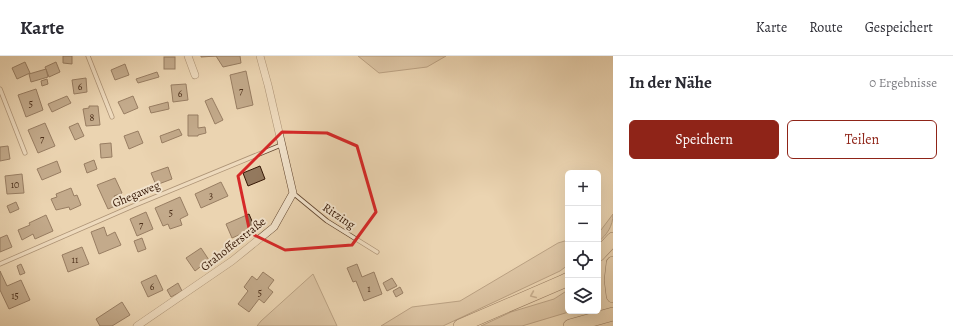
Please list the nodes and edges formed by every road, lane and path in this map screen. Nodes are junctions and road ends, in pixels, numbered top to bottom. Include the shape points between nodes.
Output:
1 (88, 56) edge
2 (188, 56) edge
3 (260, 56) edge
4 (196, 75) dead end
5 (0, 89) edge
6 (112, 118) dead end
7 (281, 145) junction
8 (25, 153) dead end
9 (293, 193) junction
10 (613, 239) edge
11 (377, 252) dead end
12 (601, 252) edge
13 (613, 263) edge
14 (0, 264) edge
15 (565, 280) edge
16 (613, 296) edge
17 (610, 315) edge
18 (137, 326) edge
19 (460, 326) edge
20 (570, 326) edge

1 - 6 lane
2 - 4 street
3 - 7 street
5 - 8 lane
7 - 9 street
7 - 14 lane, Ghegaweg
9 - 11 lane, Ritzing via 327,222
9 - 18 street, Grahofferstraße via 274,227 232,261
10 - 12 highway
13 - 16 highway
15 -> 19 highway
17 - 20 highway

